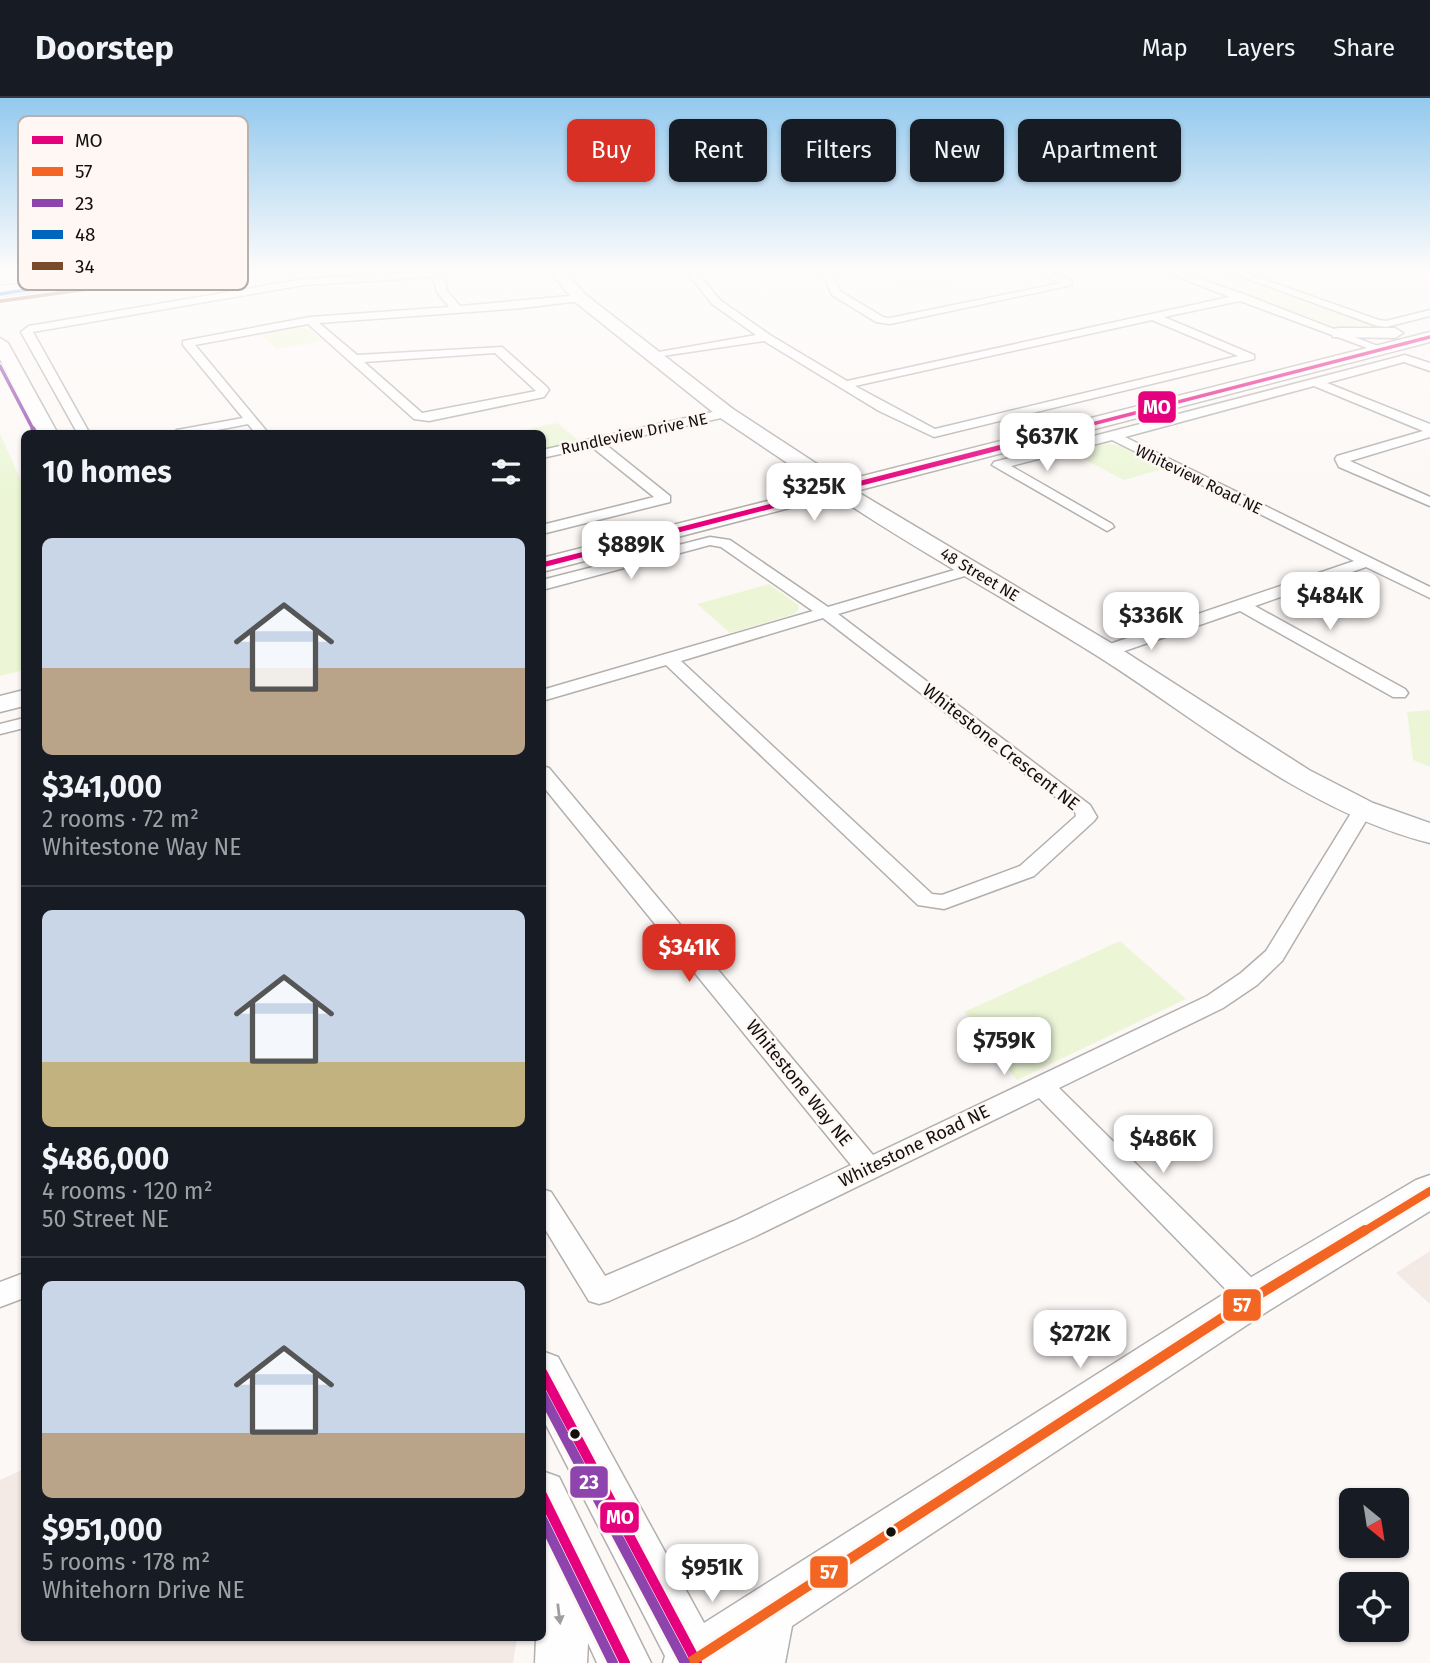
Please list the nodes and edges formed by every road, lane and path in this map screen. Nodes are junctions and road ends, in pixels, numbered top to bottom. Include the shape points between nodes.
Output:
1 (1, 345) edge
2 (34, 345) edge
3 (189, 345) edge
4 (338, 345) edge
5 (639, 345) edge
6 (718, 345) edge
7 (779, 345) edge
8 (1026, 345) edge
9 (1221, 345) edge
10 (1378, 345) edge
11 (1374, 346) joint
12 (653, 356) junction
13 (354, 359) junction
14 (1430, 367) edge
15 (1315, 382) junction
16 (844, 385) junction
17 (0, 386) edge
18 (726, 413) junction
19 (251, 420) junction
20 (21, 430) edge
21 (46, 430) edge
22 (82, 430) edge
23 (198, 430) edge
24 (260, 430) edge
25 (1430, 431) edge
26 (1113, 436) junction
27 (594, 442) junction
28 (546, 453) edge
29 (841, 490) junction
30 (1430, 502) edge
31 (1107, 527) dead end
32 (546, 529) edge
33 (546, 550) edge
34 (1366, 562) junction
35 (546, 564) edge
36 (973, 569) junction
37 (546, 584) edge
38 (1430, 593) edge
39 (1242, 604) junction
40 (826, 612) junction
41 (1107, 651) junction
42 (669, 659) junction
43 (21, 684) edge
44 (0, 690) edge
45 (1399, 693) dead end
46 (546, 695) edge
47 (21, 699) edge
48 (0, 704) edge
49 (21, 724) edge
50 (0, 729) edge
51 (546, 777) edge
52 (1363, 809) junction
53 (1430, 834) edge
54 (1041, 1085) junction
55 (869, 1168) junction
56 (1430, 1191) edge
57 (546, 1206) edge
58 (21, 1286) edge
59 (0, 1295) edge
60 (1253, 1298) junction
61 (546, 1379) edge
62 (546, 1501) edge
63 (546, 1517) edge
64 (769, 1611) junction
65 (694, 1662) edge
66 (561, 1663) edge
67 (625, 1663) edge
68 (759, 1663) edge

1 - 21 main road
2 - 22 street
3 - 19 street
4 - 13 street
5 - 12 main road, 48 Street NE
6 - 12 street
7 - 16 street
8 - 16 street
9 - 16 street via 1250,357 934,433
10 - 11 main road
11 - 29 main road
12 - 18 main road, 48 Street NE
13 - 13 street via 418,416 543,390 498,349
14 - 15 street, Whiteview Road NE via 1405,358
15 - 25 street
15 - 26 street, Whiteview Road NE
17 - 20 main road
18 - 27 street, Rundleview Drive NE
18 - 29 main road, 48 Street NE
19 - 23 street
19 - 24 street
25 - 30 street via 1342,458 1344,464
26 - 31 street via 999,465
26 - 34 street, Whiteview Road NE
27 - 28 street, Rundleview Drive NE
27 - 32 street via 664,499
29 - 33 main road
29 - 35 main road
29 - 36 main road, 48 Street NE
34 - 38 street, Whiteview Road NE
34 - 39 street
36 - 40 street
36 - 41 main road, 48 Street NE
37 - 40 street, Whitestone Crescent NE via 710,541 725,543
39 - 41 street
39 - 45 street
40 - 42 street
40 - 42 street, Whitestone Crescent NE via 1083,808 1087,817 1027,871 944,902 926,900
41 - 52 main road, 48 Street NE via 1299,776
42 - 46 street
43 - 44 main road
47 - 48 main road
49 - 50 street
51 - 55 street, Whitestone Way NE
52 - 53 main road, 48 Street NE
52 - 54 street, Whitestone Road NE via 1274,956 1249,979 1215,1002
54 - 55 street, Whitestone Road NE
54 - 60 street
55 - 57 street, Whitestone Road NE via 599,1292
56 - 60 main road
58 - 59 street
60 - 64 main road
61 - 65 main road
62 - 67 main road
63 -> 66 main road via 562,1635
64 - 65 main road
64 - 68 main road

